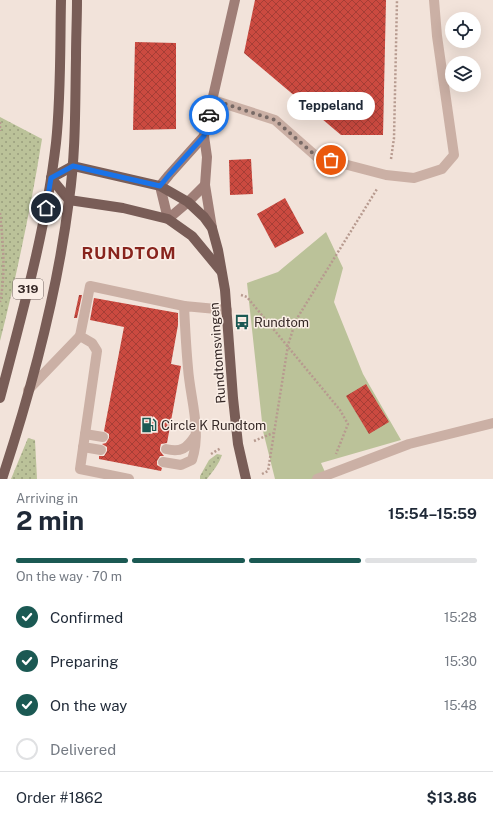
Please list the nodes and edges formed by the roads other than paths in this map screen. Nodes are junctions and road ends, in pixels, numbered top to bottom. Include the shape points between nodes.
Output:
1 (61, 0) edge
2 (77, 0) edge
3 (235, 0) edge
4 (434, 0) edge
5 (213, 100) junction
6 (204, 136) junction
7 (73, 166) junction
8 (51, 178) junction
9 (205, 185) junction
10 (160, 186) junction
11 (69, 200) junction
12 (188, 202) junction
13 (168, 219) junction
14 (212, 228) junction
15 (222, 273) junction
16 (184, 306) junction
17 (227, 310) junction
18 (80, 336) junction
19 (28, 390) junction
20 (0, 398) edge
21 (493, 423) edge
22 (85, 434) junction
23 (195, 436) junction
24 (103, 437) dead end
25 (83, 447) junction
26 (166, 449) dead end
27 (101, 450) dead end
28 (163, 462) dead end
29 (339, 475) edge
30 (2, 479) edge
31 (128, 479) edge
32 (246, 479) edge
33 (316, 479) edge

1 - 8 main road, 319 via 58,113
2 - 7 main road, 319
3 - 5 main road
4 - 5 lane via 454,155 442,169 414,178 386,175 317,157 275,120
5 - 6 main road
6 - 9 main road via 207,157
6 - 10 main road
7 - 8 main road
7 - 10 main road, Rundtomsvingen
7 - 11 main road, 319
8 - 11 main road
8 - 20 main road, 319 via 40,237
9 - 12 main road
9 - 14 main road
10 - 12 main road, Rundtomsvingen
10 - 13 main road
11 - 13 main road, Rundtomsvingen via 123,208
11 - 19 main road, 319 via 43,339
12 - 13 main road
12 - 14 main road, Rundtomsvingen
13 - 15 main road, Rundtomsvingen via 192,236
14 - 15 main road, Rundtomsvingen
15 - 17 main road, Rundtomsvingen
16 - 17 lane
16 - 18 lane via 90,286
16 - 23 lane
17 - 32 main road, Rundtomsvingen via 238,444
18 - 19 lane
18 - 22 lane via 92,343 97,351
19 - 30 main road, 319
21 - 29 lane via 408,444
22 - 24 lane
22 - 25 lane
23 - 26 lane via 189,445 182,449
23 - 28 lane via 196,449 192,460 181,465
25 - 27 lane
25 - 31 lane via 80,469
29 - 33 lane via 327,475

